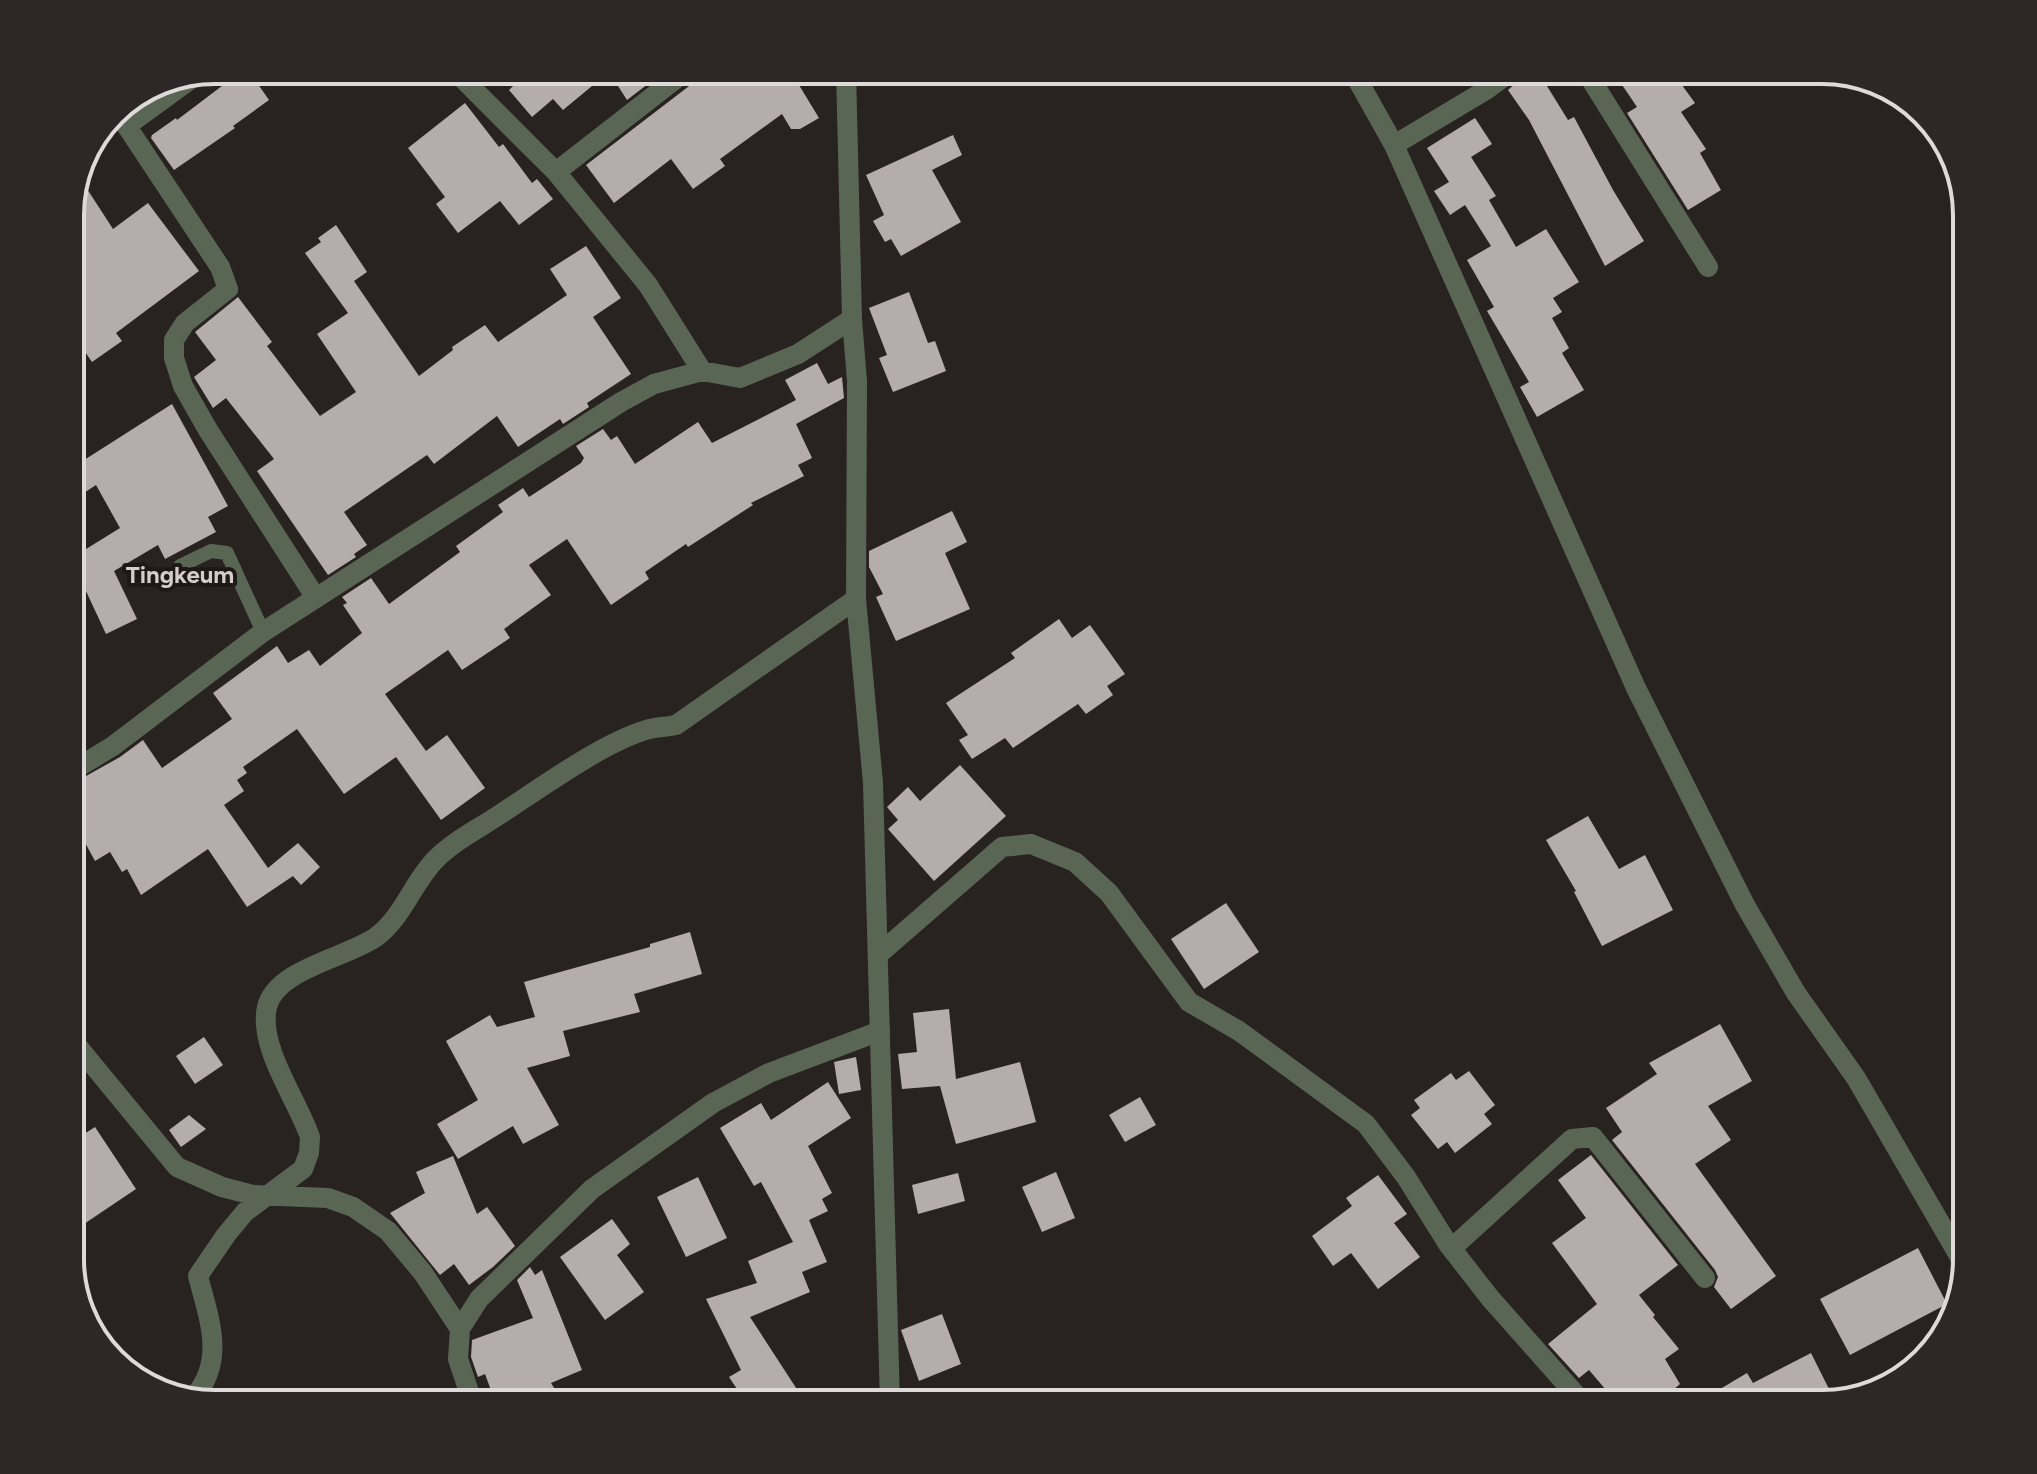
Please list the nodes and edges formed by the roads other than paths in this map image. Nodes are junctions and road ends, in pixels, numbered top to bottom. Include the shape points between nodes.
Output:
1 (468, 84) edge
2 (669, 84) edge
3 (846, 84) edge
4 (1360, 84) edge
5 (1494, 84) edge
6 (1594, 84) edge
7 (124, 120) edge
8 (1394, 145) junction
9 (556, 172) junction
10 (1708, 267) dead end
11 (852, 319) junction
12 (702, 371) junction
13 (180, 566) dead end
14 (316, 598) junction
15 (856, 599) junction
16 (263, 632) junction
17 (84, 764) edge
18 (879, 954) junction
19 (880, 1031) junction
20 (84, 1054) edge
21 (268, 1195) junction
22 (1953, 1245) edge
23 (1452, 1248) junction
24 (1705, 1278) dead end
25 (460, 1329) junction
26 (202, 1388) edge
27 (468, 1390) edge
28 (890, 1390) edge
29 (1572, 1390) edge

1 - 9 street
2 - 9 street
3 - 11 street
4 - 8 street
5 - 8 street
6 - 10 street
7 - 14 street via 220,267 228,289 185,323 174,340 183,386
8 - 22 street via 1636,688 1738,891
9 - 12 street via 648,285
11 - 12 street via 798,354 740,378
11 - 15 street via 857,381
12 - 14 street via 654,384 621,402
13 - 16 lane via 211,551 227,553
14 - 16 street
15 - 18 street via 873,783
15 - 21 street via 676,725 646,730 601,751 474,831 437,858 378,935 277,988 265,1027 310,1137 303,1169
16 - 17 street
18 - 19 street
18 - 23 street via 1002,847 1031,844 1075,862 1109,893 1189,1002 1239,1031 1366,1124
19 - 25 street via 769,1073 727,1096 592,1189 479,1299
19 - 28 street
20 - 21 street via 177,1167 222,1187
21 - 25 street via 328,1198 353,1207 388,1231
21 - 26 street via 245,1212 198,1276 214,1360
23 - 24 street via 1572,1139 1593,1137
23 - 29 street
25 - 27 street via 458,1359

